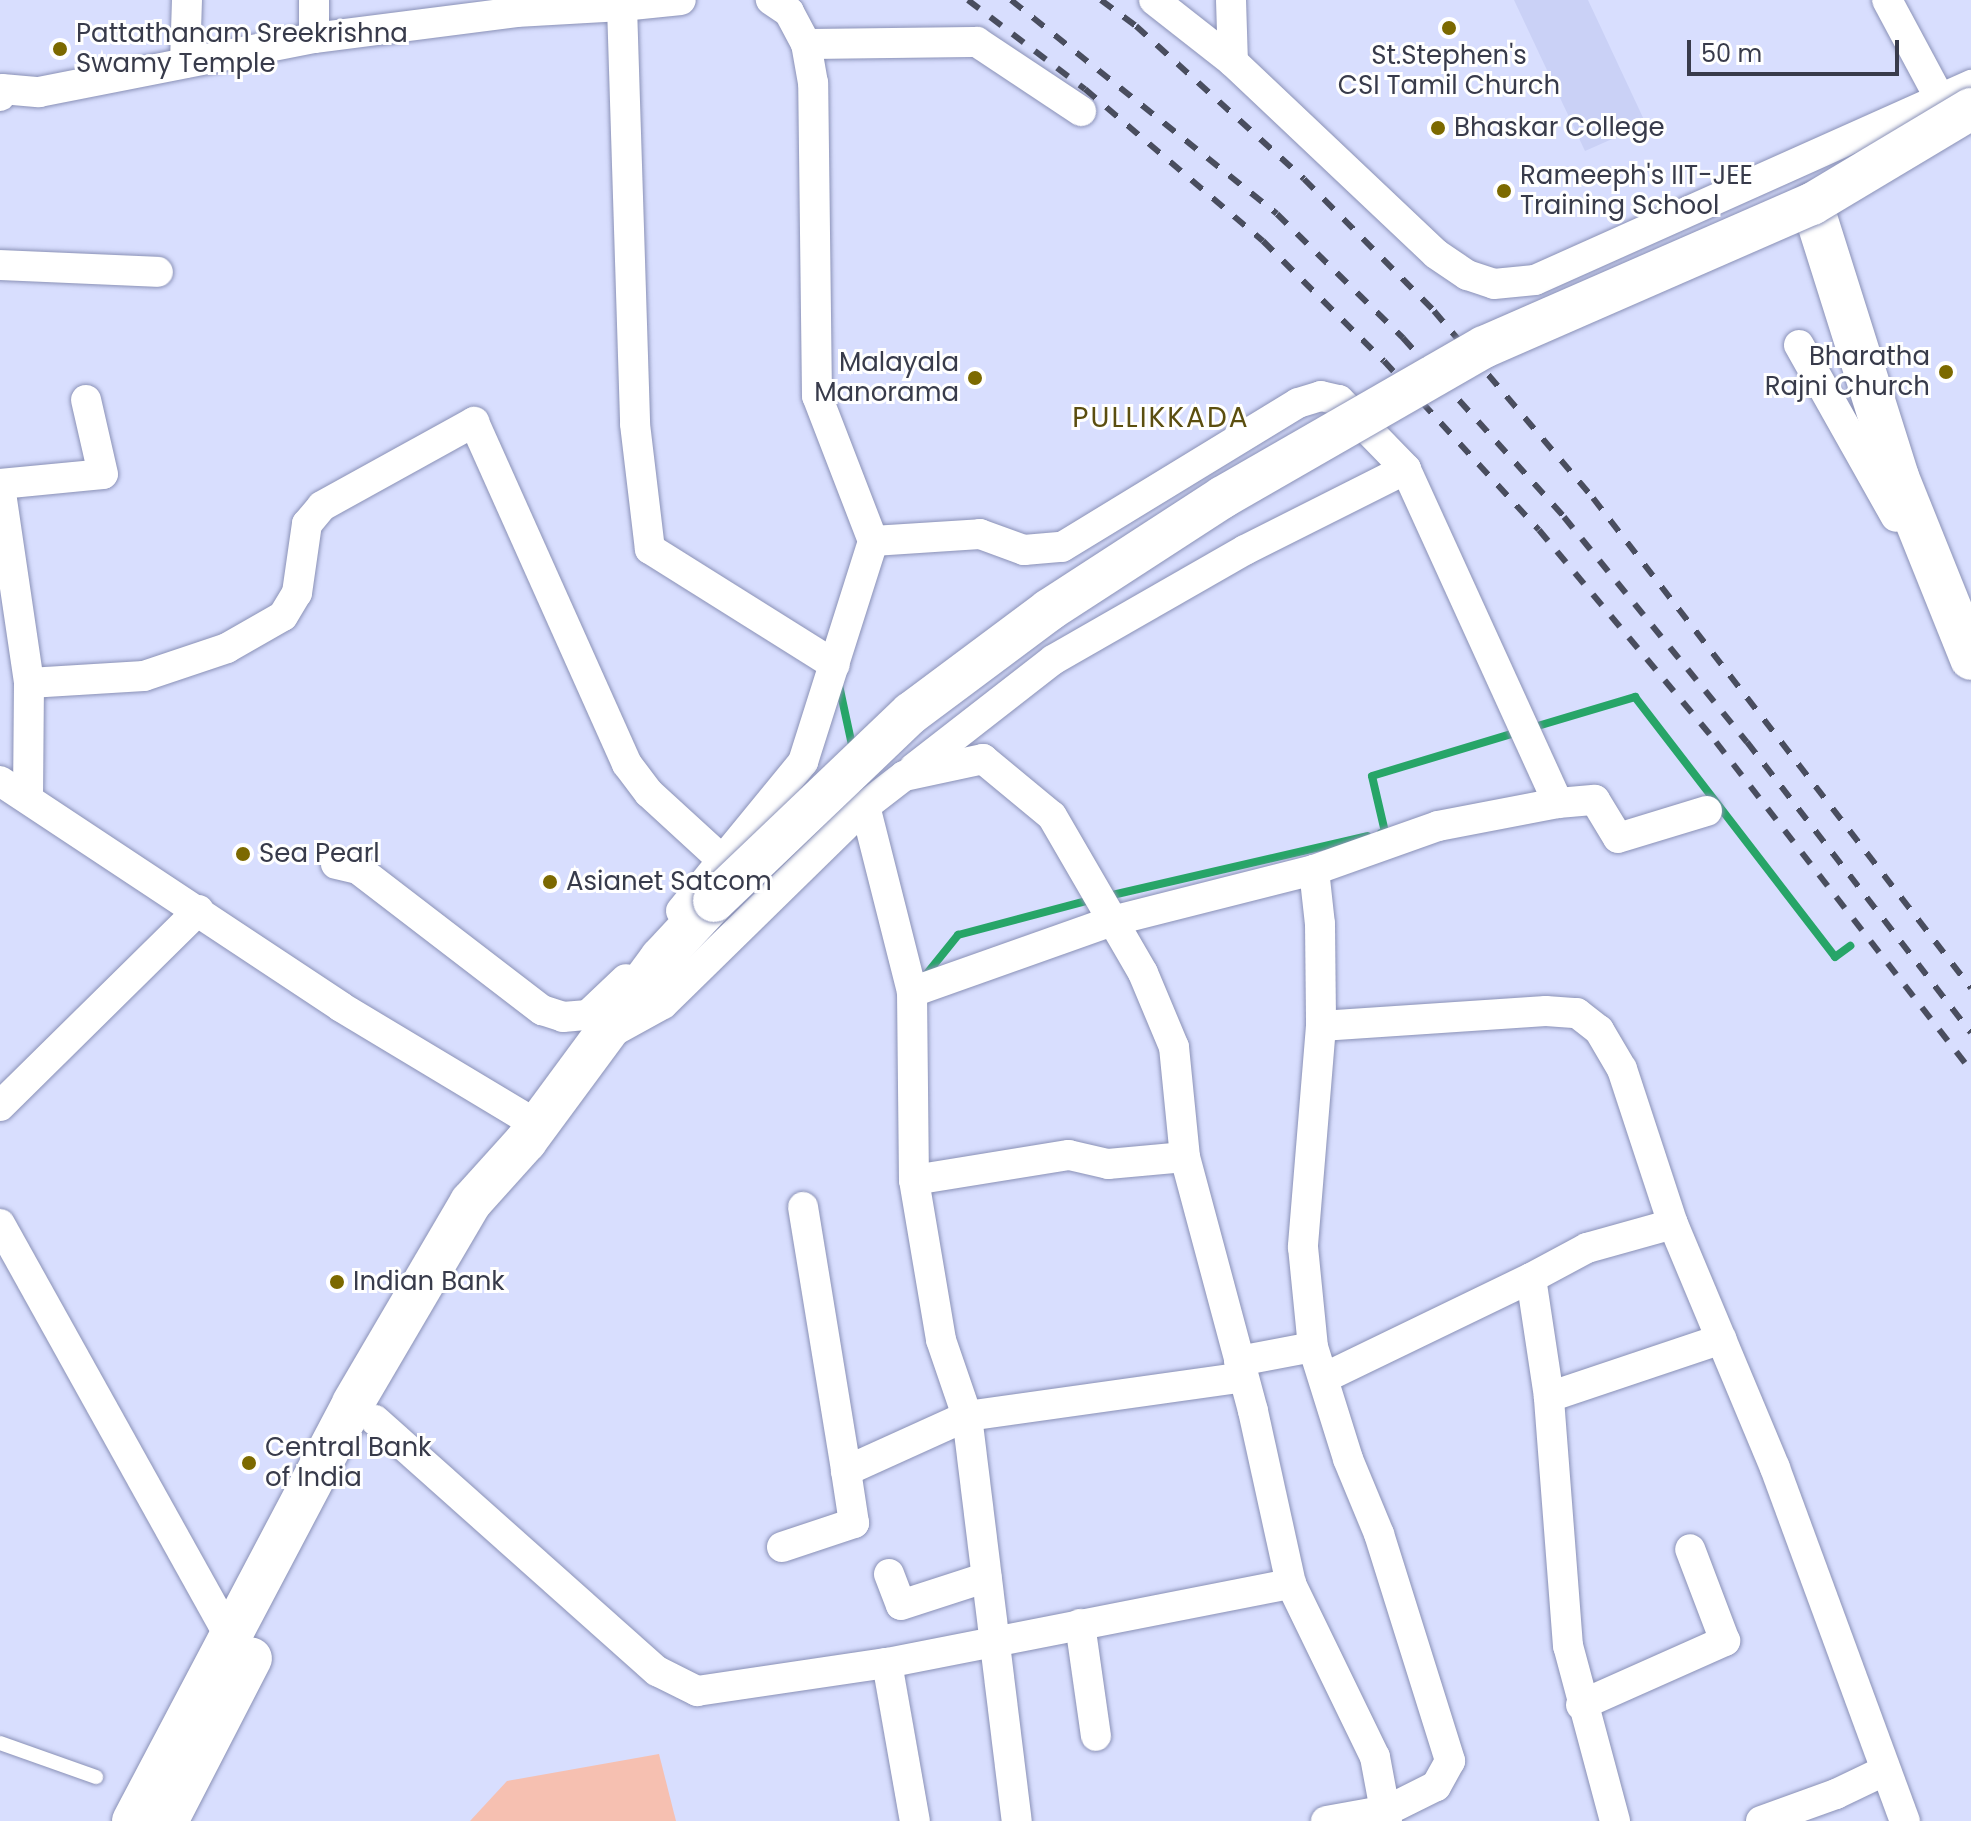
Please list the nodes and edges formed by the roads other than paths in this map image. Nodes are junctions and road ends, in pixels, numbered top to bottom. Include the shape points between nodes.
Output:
1 (187, 0) edge
2 (314, 0) edge
3 (681, 0) edge
4 (771, 0) edge
5 (1154, 0) edge
6 (1231, 0) edge
7 (1887, 0) edge
8 (622, 3) edge
9 (516, 6) edge
10 (314, 38) junction
11 (806, 44) junction
12 (1233, 62) junction
13 (185, 63) junction
14 (1971, 85) edge
15 (1, 91) edge
16 (1955, 104) edge
17 (1081, 111) dead end
18 (1812, 204) junction
19 (0, 265) edge
20 (158, 272) dead end
21 (1799, 345) dead end
22 (86, 400) dead end
23 (1406, 469) junction
24 (0, 485) edge
25 (873, 541) junction
26 (1960, 623) edge
27 (835, 665) junction
28 (29, 683) junction
29 (904, 776) junction
30 (0, 781) edge
31 (28, 797) junction
32 (1558, 803) junction
33 (865, 806) junction
34 (1707, 811) dead end
35 (722, 860) junction
36 (336, 864) dead end
37 (1314, 870) junction
38 (199, 910) junction
39 (1112, 921) junction
40 (912, 992) junction
41 (1321, 1026) junction
42 (589, 1037) junction
43 (0, 1106) edge
44 (531, 1133) junction
45 (1185, 1157) junction
46 (914, 1180) junction
47 (803, 1207) dead end
48 (0, 1224) edge
49 (1673, 1224) junction
50 (1531, 1278) junction
51 (1721, 1339) junction
52 (1313, 1347) junction
53 (1241, 1369) junction
54 (1326, 1377) junction
55 (1549, 1397) junction
56 (967, 1416) junction
57 (375, 1420) junction
58 (846, 1471) junction
59 (782, 1547) dead end
60 (1690, 1549) dead end
61 (889, 1574) dead end
62 (987, 1577) junction
63 (1291, 1584) junction
64 (1080, 1624) junction
65 (230, 1637) junction
66 (993, 1642) junction
67 (887, 1663) junction
68 (1581, 1705) junction
69 (1096, 1736) dead end
70 (0, 1743) edge
71 (1886, 1770) junction
72 (96, 1777) dead end
73 (1387, 1816) edge
74 (133, 1821) edge
75 (167, 1821) edge
76 (915, 1821) edge
77 (1017, 1821) edge
78 (1326, 1821) edge
79 (1615, 1821) edge
80 (1761, 1821) edge
81 (1905, 1821) edge

1 - 13 street
2 - 10 street
3 - 8 street
4 - 11 street via 789,12
5 - 12 street
6 - 12 street
7 - 16 street
8 - 9 street
8 - 27 street via 635,424 650,549
9 - 10 street
10 - 13 street
11 - 17 street via 977,42
11 - 25 street via 813,83 817,396
12 - 16 street via 1436,254 1467,275 1494,284 1535,280
13 - 15 street via 39,92
14 - 16 street
16 - 18 main road, bridge
18 - 26 main road via 1898,477
18 - 42 main road, bridge via 1484,347 1223,497 1049,610 911,713 714,901
19 - 20 street
21 - 26 street
22 - 24 street via 103,474
23 - 25 street via 1339,400 1321,396 1298,403 1062,547 1024,550 980,534
23 - 29 street via 1245,550 1053,660
23 - 32 street
24 - 28 street
25 - 27 street
27 - 35 street via 803,762
28 - 31 street
28 - 35 street via 144,676 227,648 283,616 297,593 307,524 322,506 474,422 627,764 649,793
29 - 33 street
29 - 39 street via 983,759 1052,816
30 - 31 street
31 - 38 street
32 - 34 street via 1595,800 1618,838
32 - 37 street via 1438,826
33 - 40 street
33 - 42 street via 663,1004
35 - 42 street via 607,1002 588,1015
36 - 42 street via 358,869 542,1010
37 - 39 street
37 - 41 street
38 - 43 street
38 - 44 street
39 - 40 street
39 - 45 street via 1143,973 1174,1047
40 - 46 street
41 - 49 street via 1577,1013 1599,1030 1622,1069
41 - 52 street via 1303,1247
42 - 44 main road
44 - 57 main road via 492,1214
44 - 65 main road via 471,1202 353,1403
45 - 46 street via 1108,1164 1069,1155
45 - 53 street
46 - 56 street via 941,1340
47 - 58 street
48 - 65 street
49 - 50 street via 1587,1248
49 - 51 street
50 - 54 street
50 - 55 street
51 - 55 street
51 - 71 street via 1775,1468
52 - 53 street
52 - 54 street
53 - 56 street
53 - 63 street
54 - 73 street via 1348,1459 1379,1534 1450,1761 1436,1786
55 - 68 street via 1565,1614
56 - 58 street
56 - 62 street
57 - 67 street via 657,1671 697,1691
57 - 75 main road
58 - 59 street via 854,1523
60 - 68 street via 1725,1641
61 - 62 street via 901,1605
62 - 66 street
63 - 64 street
63 - 73 street via 1375,1757
64 - 66 street
64 - 69 street
65 - 74 main road
66 - 67 street
66 - 77 street
67 - 76 street
68 - 79 street
70 - 72 lane
71 - 80 street
71 - 81 street
73 - 78 street

